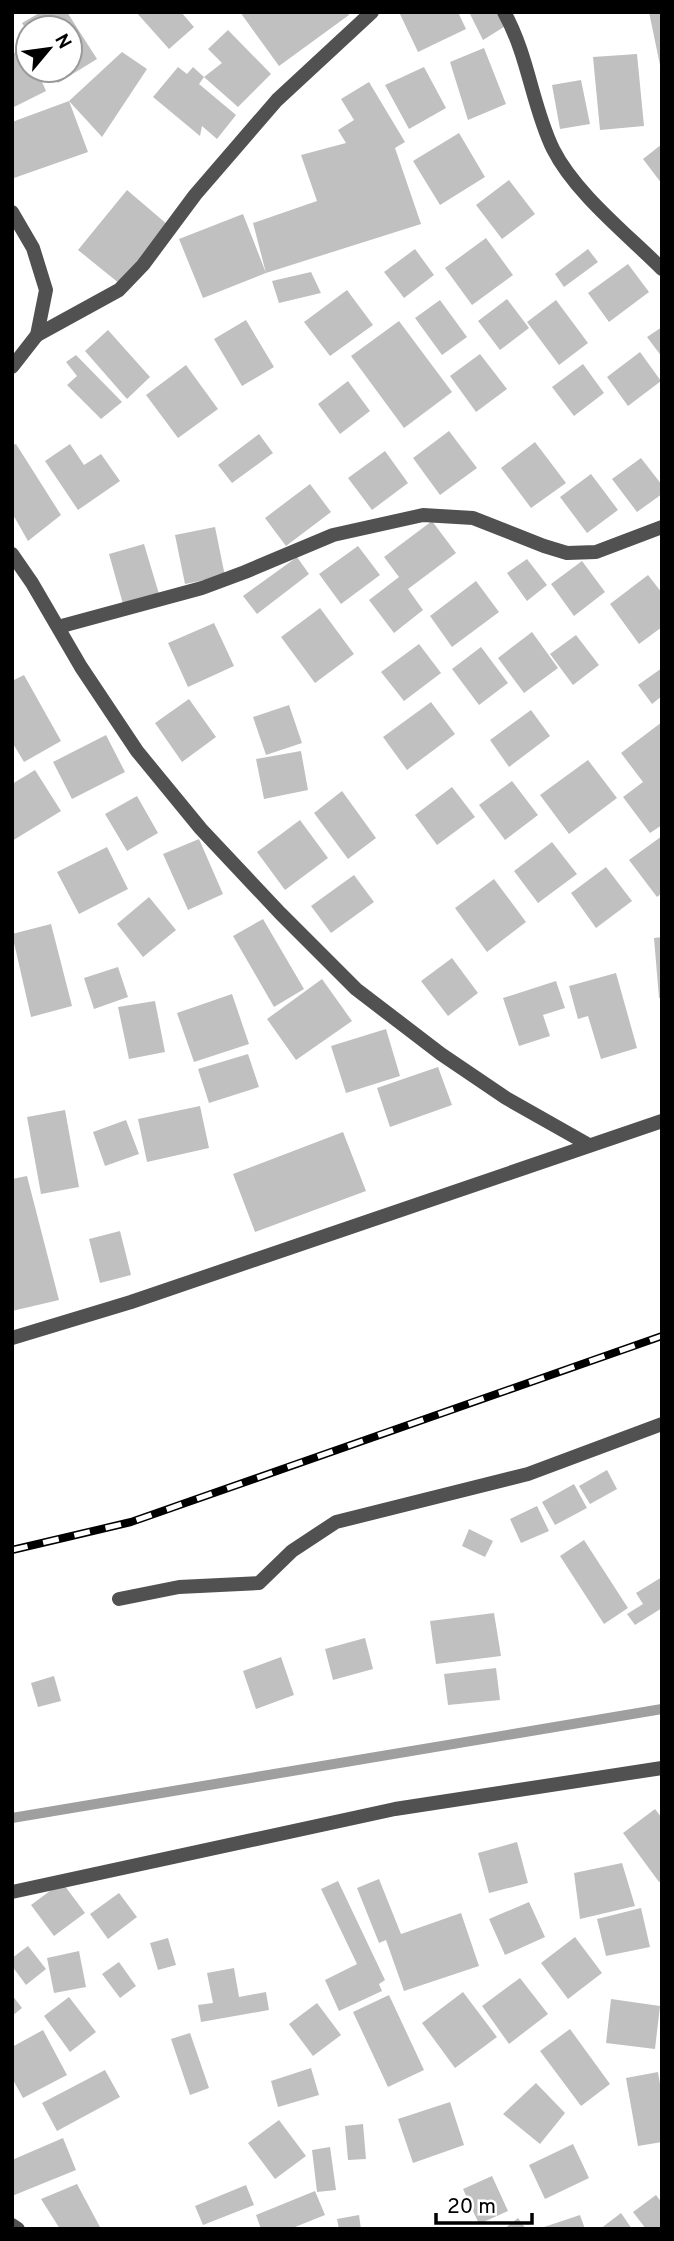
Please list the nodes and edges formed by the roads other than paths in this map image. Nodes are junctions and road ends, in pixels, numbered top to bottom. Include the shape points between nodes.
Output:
1 (372, 12) edge
2 (504, 12) edge
3 (12, 212) edge
4 (662, 269) edge
5 (37, 335) junction
6 (12, 367) edge
7 (662, 527) edge
8 (12, 554) edge
9 (58, 627) junction
10 (662, 1121) edge
11 (589, 1145) junction
12 (12, 1338) edge
13 (662, 1424) edge
14 (119, 1599) dead end
15 (662, 1769) edge
16 (12, 1892) edge
17 (12, 2225) edge
18 (18, 2229) edge

1 - 5 street via 277,100 120,290
2 - 4 street via 526,62 554,150 584,193
3 - 5 street via 33,248 46,290
5 - 6 street
7 - 9 street via 596,552 567,553 473,517 423,514 332,535 202,588
8 - 9 street
9 - 11 street via 137,751 210,838 356,989 484,1083
10 - 11 street
11 - 12 street via 144,1298
13 - 14 street via 528,1474 336,1522 292,1551 260,1583 179,1587
15 - 16 street via 383,1811
17 - 18 street

